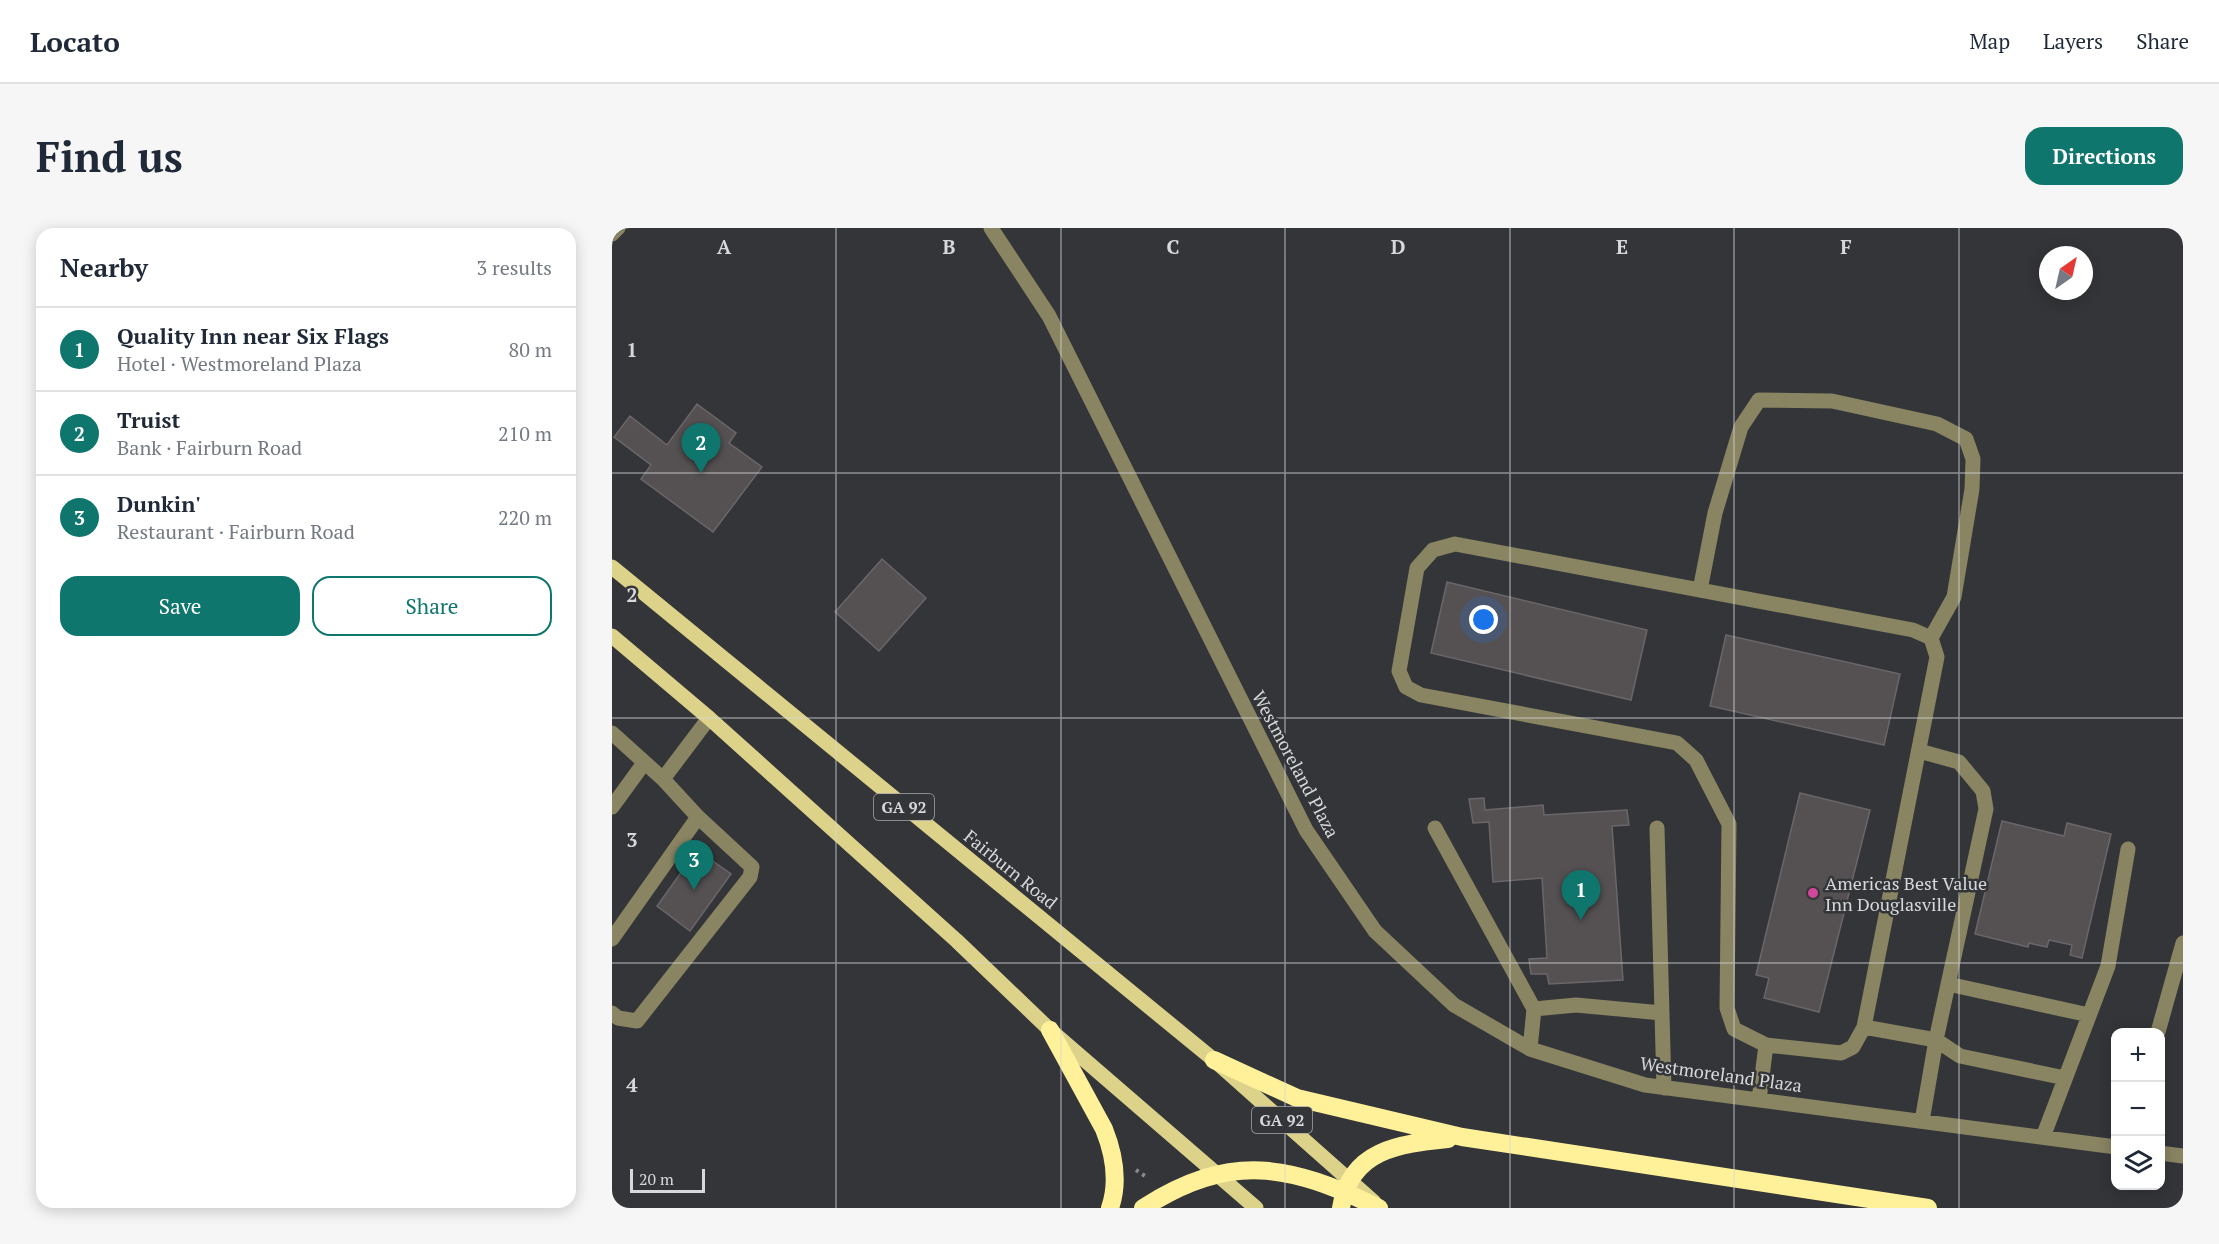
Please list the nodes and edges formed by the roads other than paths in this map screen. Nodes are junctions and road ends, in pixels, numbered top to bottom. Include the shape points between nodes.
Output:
1 (618, 228) edge
2 (991, 228) edge
3 (612, 234) edge
4 (612, 567) edge
5 (1700, 590) junction
6 (612, 636) edge
7 (1931, 638) junction
8 (709, 718) junction
9 (612, 733) edge
10 (1918, 751) junction
11 (644, 763) junction
12 (663, 779) junction
13 (612, 807) edge
14 (698, 817) junction
15 (1435, 828) dead end
16 (1657, 828) dead end
17 (2128, 849) dead end
18 (612, 939) edge
19 (2183, 943) edge
20 (1948, 984) junction
21 (1534, 1009) junction
22 (612, 1013) edge
23 (1662, 1013) junction
24 (2089, 1016) junction
25 (1864, 1027) junction
26 (2159, 1028) edge
27 (1050, 1030) junction
28 (1936, 1041) junction
29 (1766, 1045) junction
30 (1530, 1049) junction
31 (1214, 1060) junction
32 (2065, 1078) junction
33 (1664, 1088) junction
34 (1759, 1100) junction
35 (1922, 1121) junction
36 (1462, 1137) junction
37 (2043, 1137) junction
38 (2111, 1146) edge
39 (2165, 1154) edge
40 (2183, 1156) edge
41 (1216, 1174) junction
42 (1345, 1193) edge
43 (1110, 1208) edge
44 (1143, 1208) edge
45 (1256, 1208) edge
46 (1380, 1208) edge
47 (1928, 1208) edge

1 - 3 street
2 - 30 street, Westmoreland Plaza via 1049,316 1306,830 1375,931 1454,1005
4 - 31 main road, Fairburn Road / GA 92
5 - 7 street via 1913,630
5 - 7 street via 1715,513 1741,426 1760,400 1832,401 1937,424 1966,439 1973,459 1972,489 1954,597
5 - 29 street via 1455,544 1433,550 1418,568 1399,670 1406,687 1421,696 1677,743 1696,760 1729,824 1727,1008 1734,1029
6 - 8 main road
7 - 10 street via 1937,657
8 - 12 street
8 - 27 main road
9 - 11 street
10 - 20 street via 1959,762 1983,791 1986,809
10 - 25 street
11 - 12 street
11 - 13 street
12 - 14 street
14 - 18 street
14 - 22 street via 752,867 750,877 637,1021
15 - 21 street
16 - 23 street
17 - 24 street via 2108,966
19 - 26 street
20 - 24 street
20 - 28 street
21 - 23 street via 1576,1005
21 - 30 street
23 - 33 street
24 - 32 street
25 - 28 street
25 - 29 street via 1853,1047 1841,1053
27 - 41 main road
27 - 43 highway via 1111,1146 1115,1184
28 - 32 street via 1960,1056
28 - 35 street
29 - 34 street
30 - 33 street, Westmoreland Plaza
31 - 36 highway via 1297,1098
31 - 42 main road, Fairburn Road / GA 92
32 - 37 street
33 - 34 street, Westmoreland Plaza
34 - 35 street, Westmoreland Plaza
35 - 37 street, Westmoreland Plaza
36 - 42 highway via 1389,1147 1373,1156
36 - 47 highway
37 - 38 street, Westmoreland Plaza
39 - 40 street
41 - 42 highway via 1259,1169 1290,1174
41 - 44 highway via 1183,1185
41 - 45 main road
42 - 46 highway

